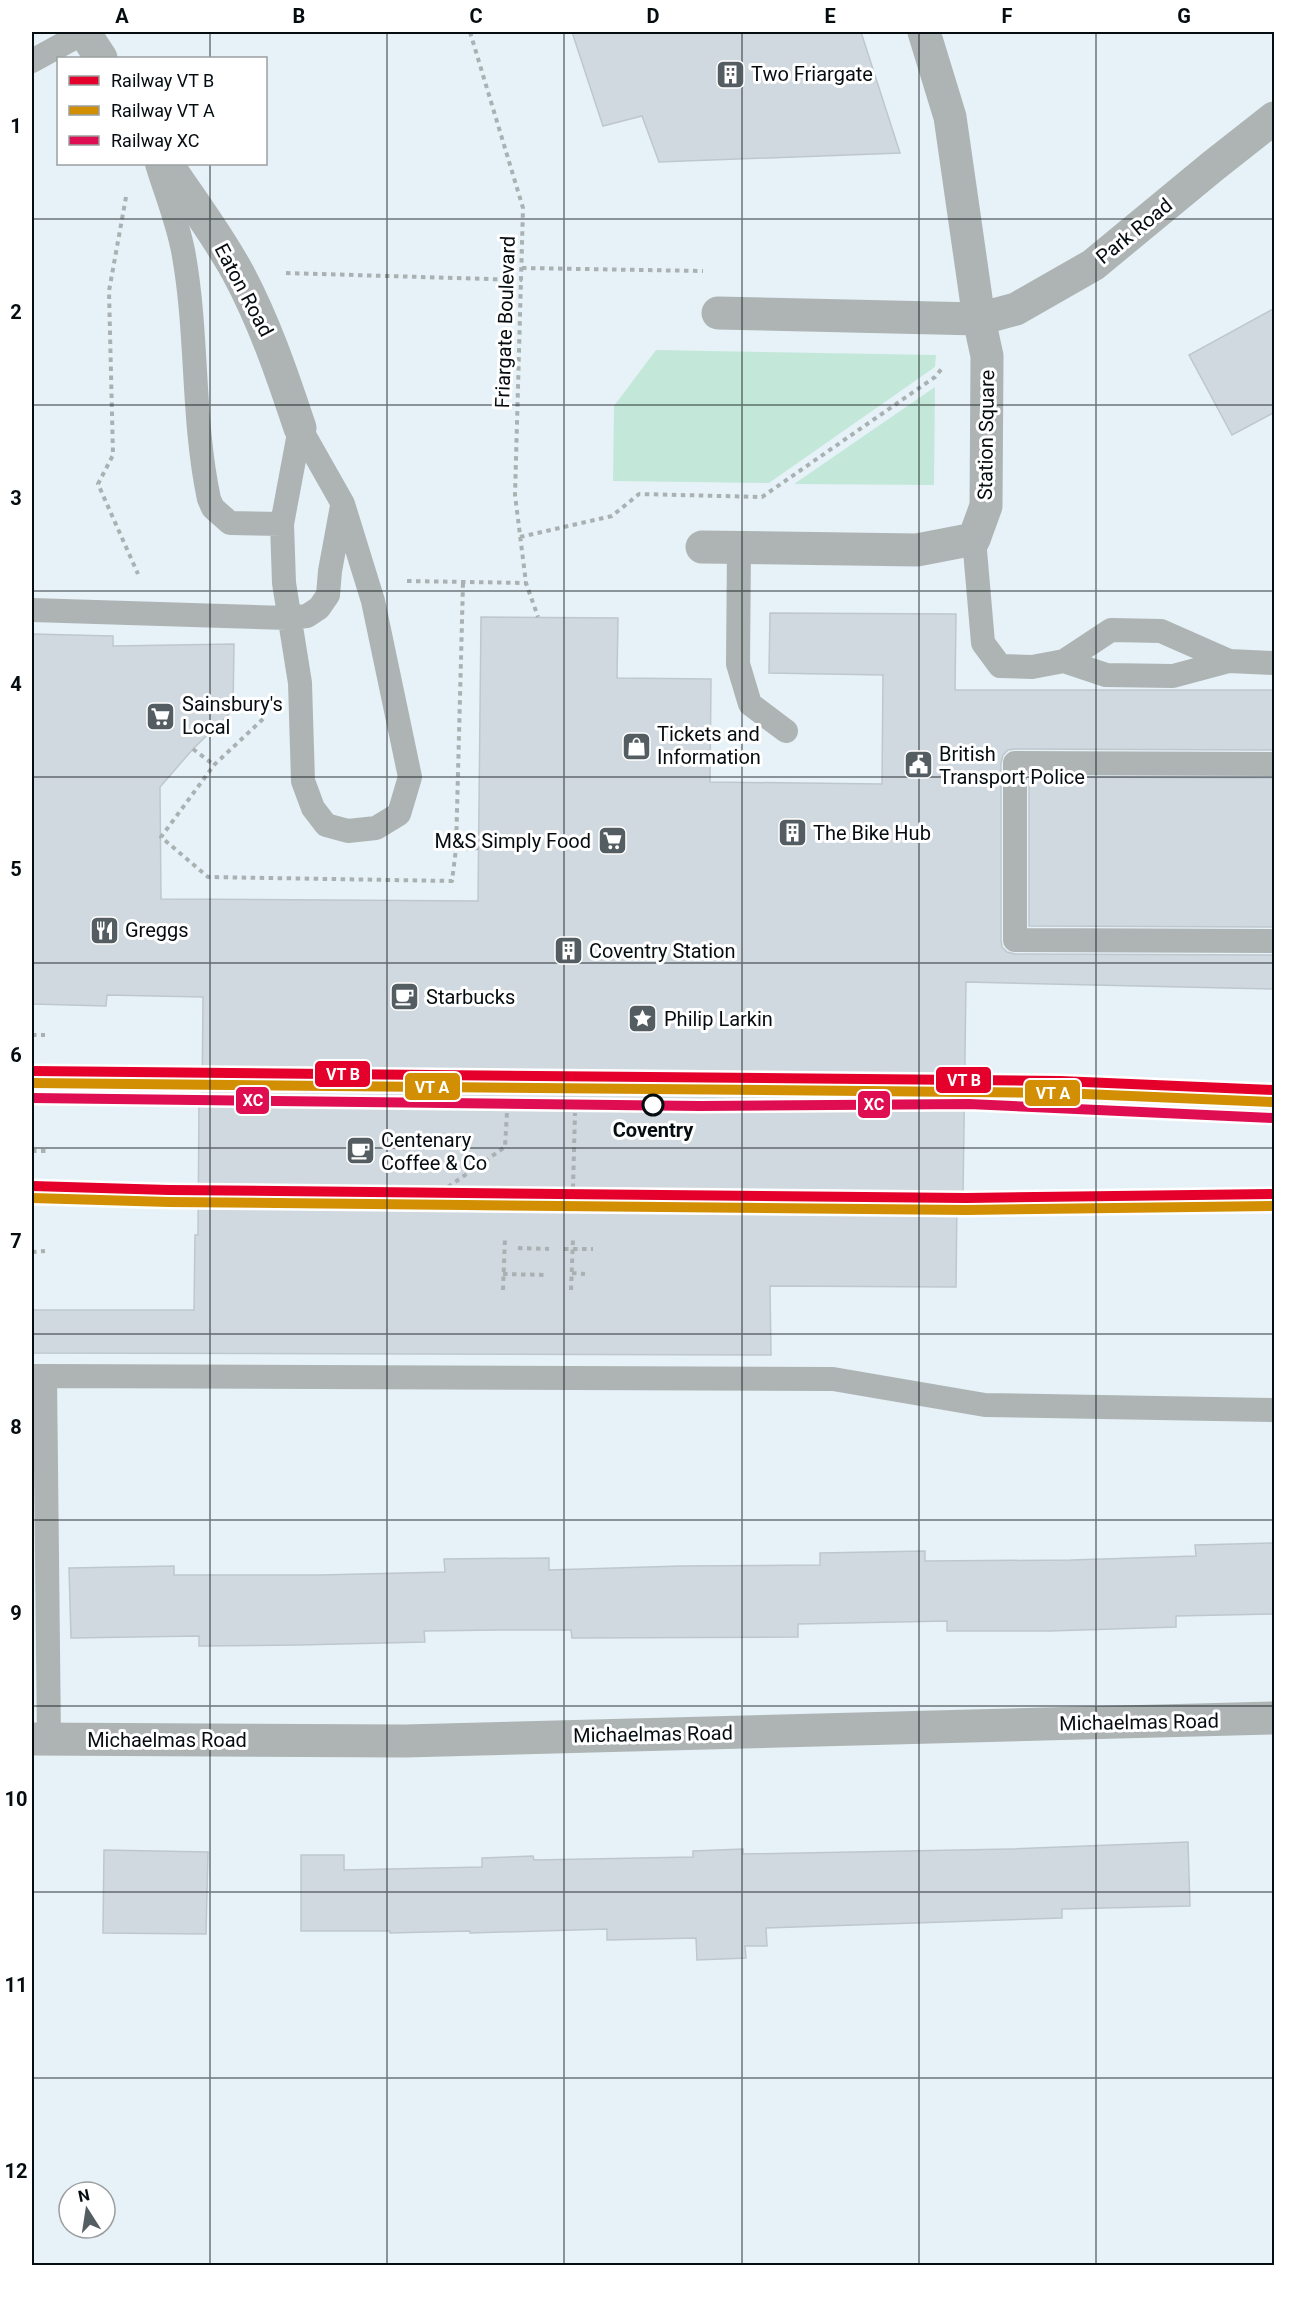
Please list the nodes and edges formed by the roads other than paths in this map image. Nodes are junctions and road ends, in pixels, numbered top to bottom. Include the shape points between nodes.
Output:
1 (84, 32) edge
2 (924, 32) edge
3 (100, 57) edge
4 (32, 61) edge
5 (1275, 118) edge
6 (157, 165) edge
7 (168, 165) edge
8 (718, 313) dead end
9 (979, 319) junction
10 (300, 428) junction
11 (343, 504) junction
12 (282, 524) junction
13 (974, 539) junction
14 (702, 547) dead end
15 (739, 547) junction
16 (32, 610) edge
17 (288, 618) junction
18 (1064, 661) junction
19 (1229, 661) junction
20 (1275, 663) edge
21 (786, 731) dead end
22 (1275, 764) edge
23 (1275, 940) edge
24 (38, 1376) edge
25 (1275, 1410) edge
26 (1275, 1718) edge
27 (40, 1739) edge

1 - 3 street
1 - 4 lane
2 - 9 street, Station Square via 950,117
5 - 9 street, Park Road via 1093,265 1016,309
6 - 12 lane via 184,254 209,499 230,523
7 - 10 street, Eaton Road via 237,272 273,347
8 - 9 street
9 - 13 street, Station Square via 987,356 986,506
10 - 11 lane
10 - 12 lane
11 - 17 lane via 328,595 307,616
11 - 17 lane via 373,601 410,777 399,814 375,828 348,831 326,825 313,808 303,781 300,683
12 - 17 lane
13 - 15 street via 917,550
13 - 18 lane via 983,643 1000,666 1032,667
14 - 15 street
15 - 21 lane via 738,664 750,704
16 - 17 lane
18 - 19 lane via 1106,675 1173,676
18 - 19 lane via 1111,630 1161,631
19 - 20 lane
22 - 23 lane via 1015,763 1015,940
24 - 25 lane via 833,1379 985,1405
24 - 27 lane
26 - 27 street, Michaelmas Road via 405,1741

